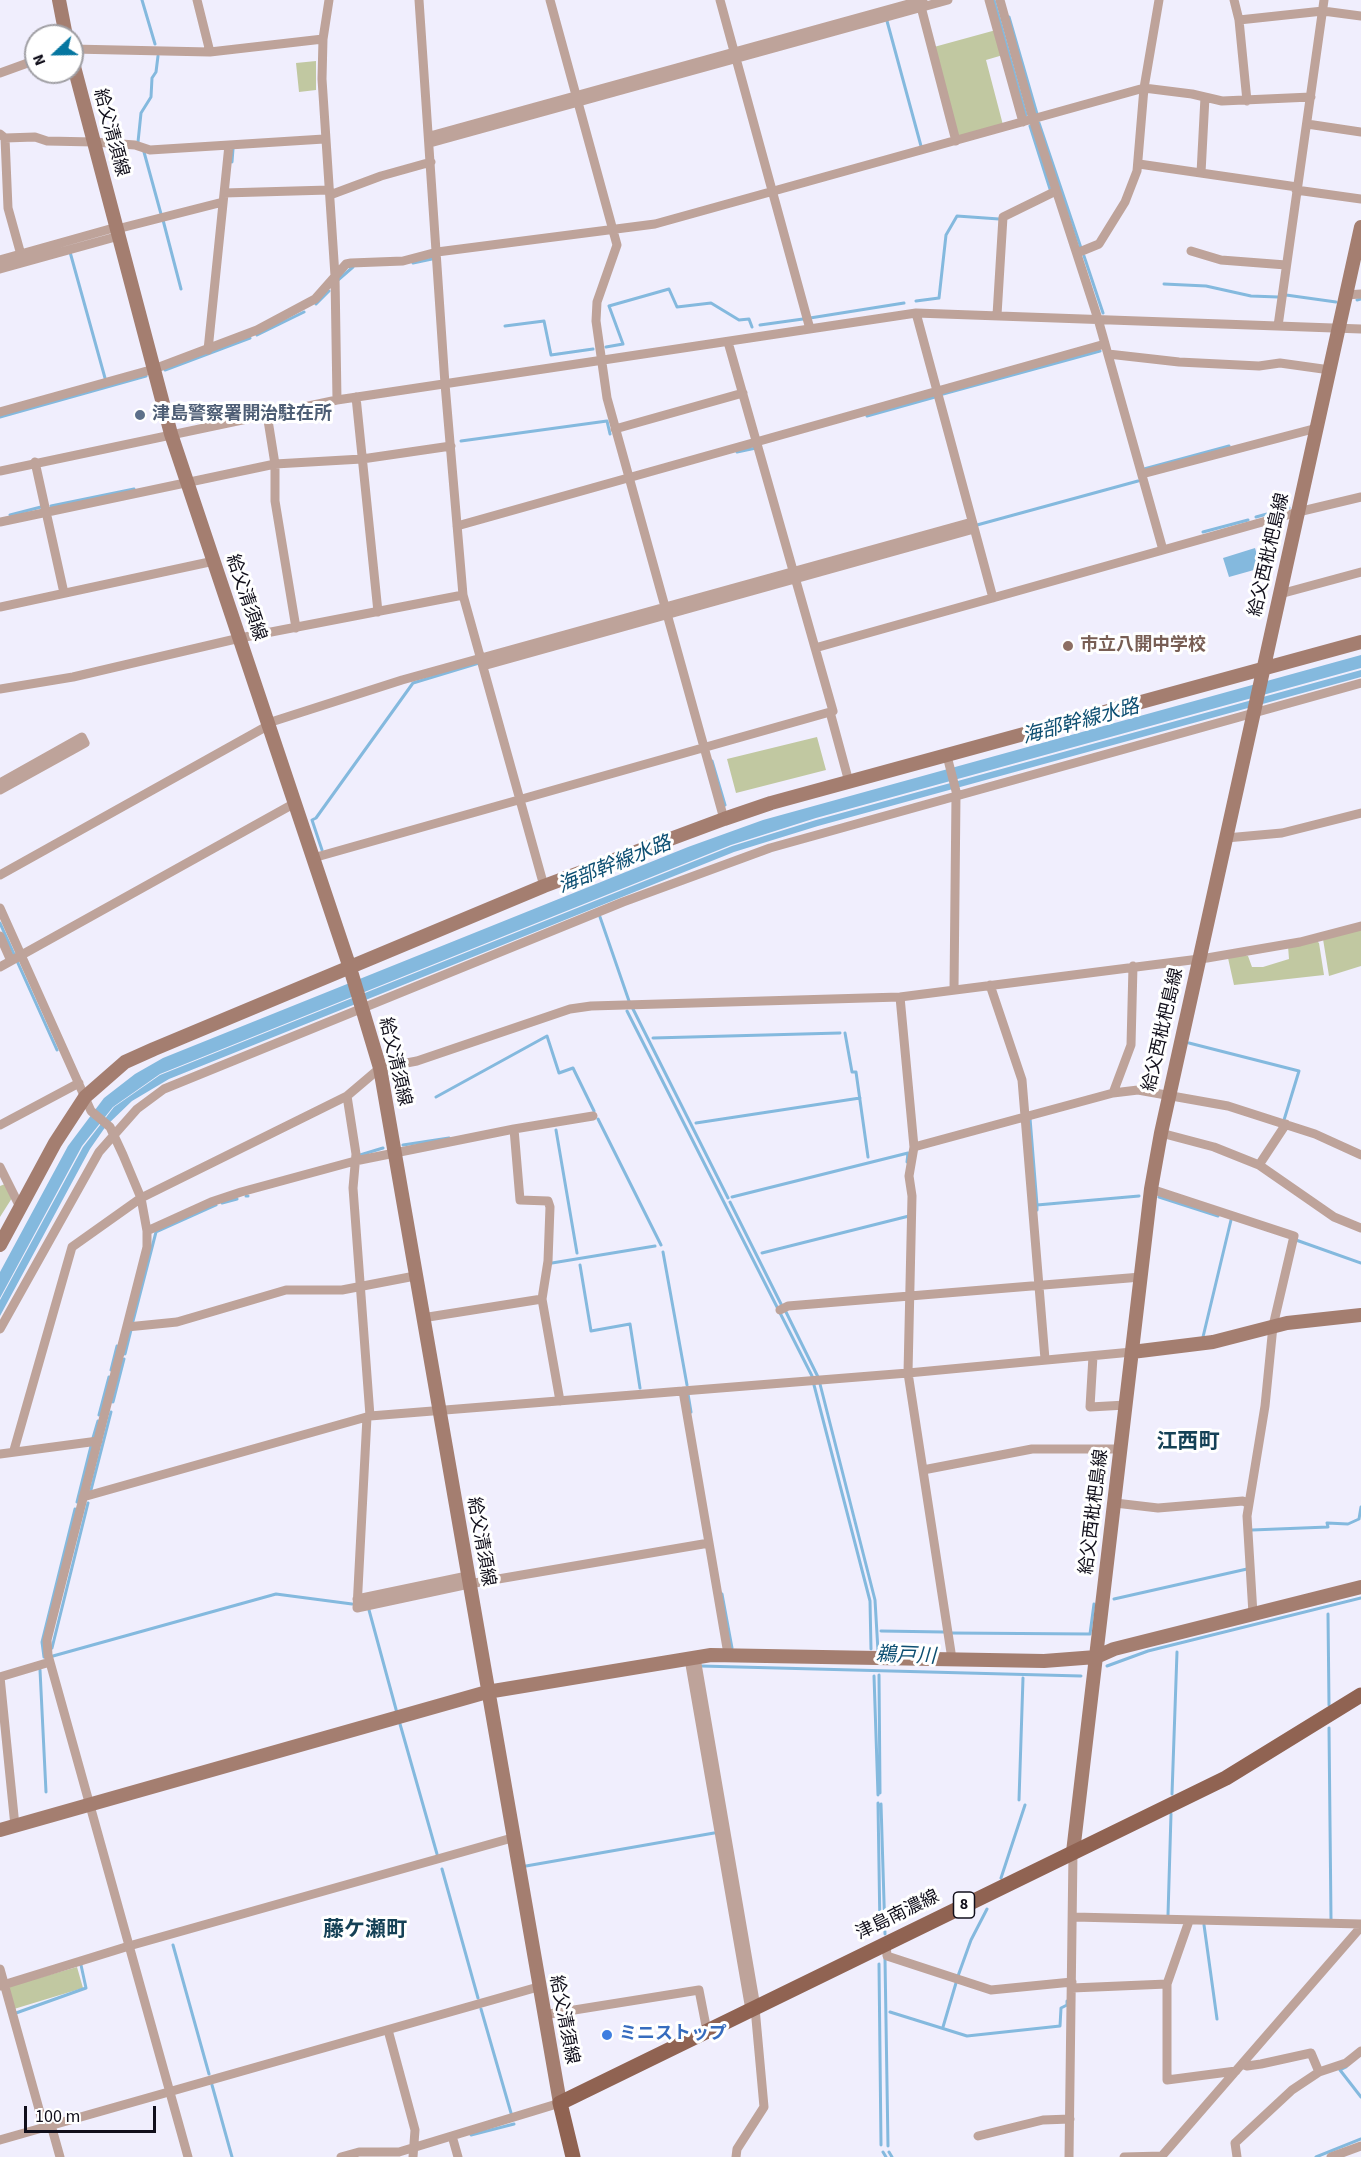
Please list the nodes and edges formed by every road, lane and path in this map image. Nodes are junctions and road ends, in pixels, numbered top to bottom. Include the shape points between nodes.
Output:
1 (59, 0) edge
2 (196, 0) edge
3 (329, 0) edge
4 (419, 0) edge
5 (550, 0) edge
6 (720, 0) edge
7 (948, 0) edge
8 (990, 0) edge
9 (1000, 0) edge
10 (1159, 0) edge
11 (1234, 0) edge
12 (1324, 0) edge
13 (921, 3) edge
14 (1323, 11) junction
15 (1361, 16) edge
16 (1239, 20) junction
17 (64, 24) edge
18 (323, 39) junction
19 (84, 49) edge
20 (210, 52) junction
21 (735, 55) junction
22 (24, 65) edge
23 (0, 75) edge
24 (79, 84) edge
25 (1144, 88) junction
26 (1205, 97) junction
27 (1311, 97) junction
28 (577, 99) junction
29 (1247, 101) junction
30 (1033, 119) junction
31 (1023, 122) junction
32 (1307, 124) junction
33 (1361, 132) edge
34 (2, 136) edge
35 (324, 139) junction
36 (430, 140) junction
37 (956, 141) junction
38 (94, 142) junction
39 (229, 145) junction
40 (431, 162) junction
41 (1139, 164) junction
42 (1201, 173) junction
43 (1296, 188) junction
44 (1056, 191) junction
45 (773, 192) junction
46 (330, 193) junction
47 (224, 198) junction
48 (1361, 199) edge
49 (1361, 227) edge
50 (614, 230) junction
51 (117, 231) junction
52 (1191, 251) dead end
53 (437, 252) junction
54 (1077, 254) junction
55 (21, 258) junction
56 (0, 260) edge
57 (1286, 265) junction
58 (0, 269) edge
59 (334, 276) junction
60 (1361, 294) edge
61 (1346, 295) junction
62 (916, 313) junction
63 (997, 315) junction
64 (1098, 319) junction
65 (1278, 326) junction
66 (1339, 328) junction
67 (810, 329) junction
68 (1361, 329) edge
69 (728, 342) junction
70 (1105, 344) junction
71 (207, 350) junction
72 (1108, 354) junction
73 (601, 360) junction
74 (154, 369) junction
75 (1330, 370) junction
76 (445, 384) junction
77 (937, 392) junction
78 (743, 393) junction
79 (356, 397) junction
80 (337, 400) junction
81 (0, 412) edge
82 (267, 414) junction
83 (1317, 428) junction
84 (615, 429) junction
85 (171, 434) junction
86 (757, 441) junction
87 (451, 446) junction
88 (362, 459) junction
89 (35, 462) junction
90 (275, 464) junction
91 (0, 471) edge
92 (1142, 474) junction
93 (629, 478) junction
94 (187, 482) junction
95 (1361, 497) edge
96 (46, 510) junction
97 (1298, 512) junction
98 (0, 522) edge
99 (973, 525) junction
100 (457, 526) junction
101 (1163, 550) junction
102 (214, 561) junction
103 (1361, 572) edge
104 (794, 576) junction
105 (64, 593) junction
106 (1280, 594) junction
107 (463, 595) junction
108 (993, 598) junction
109 (0, 607) edge
110 (666, 611) junction
111 (378, 612) junction
112 (296, 628) junction
113 (240, 639) junction
114 (1361, 642) edge
115 (815, 648) junction
116 (482, 662) junction
117 (1262, 675) junction
118 (1361, 683) edge
119 (0, 689) edge
120 (1255, 710) junction
121 (830, 712) junction
122 (269, 724) junction
123 (704, 748) junction
124 (948, 761) junction
125 (849, 782) junction
126 (0, 783) edge
127 (0, 790) edge
128 (956, 794) junction
129 (520, 800) junction
130 (295, 803) junction
131 (1361, 813) edge
132 (724, 819) junction
133 (1226, 838) junction
134 (314, 858) junction
135 (0, 875) edge
136 (544, 886) junction
137 (0, 908) edge
138 (1361, 926) edge
139 (0, 936) edge
140 (1199, 957) junction
141 (16, 958) junction
142 (1133, 966) junction
143 (0, 967) edge
144 (352, 973) junction
145 (990, 985) junction
146 (954, 989) junction
147 (900, 997) junction
148 (362, 1006) junction
149 (380, 1068) junction
150 (79, 1083) junction
151 (1113, 1093) junction
152 (1168, 1093) junction
153 (347, 1096) junction
154 (85, 1097) junction
155 (593, 1116) dead end
156 (1026, 1117) junction
157 (1286, 1124) junction
158 (0, 1125) edge
159 (514, 1129) junction
160 (112, 1130) junction
161 (1161, 1133) junction
162 (914, 1147) junction
163 (394, 1153) junction
164 (1361, 1155) edge
165 (355, 1161) junction
166 (1259, 1165) junction
167 (0, 1167) edge
168 (1151, 1189) junction
169 (141, 1198) junction
170 (20, 1208) junction
171 (1361, 1228) edge
172 (147, 1231) junction
173 (1, 1240) edge
174 (415, 1276) junction
175 (1141, 1277) junction
176 (1039, 1285) junction
177 (360, 1287) junction
178 (910, 1296) junction
179 (542, 1299) junction
180 (780, 1310) dead end
181 (1361, 1315) edge
182 (422, 1318) junction
183 (1273, 1326) junction
184 (127, 1327) junction
185 (0, 1329) edge
186 (1132, 1352) junction
187 (1093, 1356) junction
188 (1045, 1359) junction
189 (908, 1373) junction
190 (682, 1390) junction
191 (560, 1401) junction
192 (1126, 1405) junction
193 (439, 1411) junction
194 (369, 1416) junction
195 (98, 1442) junction
196 (1121, 1449) junction
197 (14, 1450) junction
198 (0, 1454) edge
199 (923, 1470) junction
200 (83, 1497) junction
201 (1115, 1503) junction
202 (1249, 1504) junction
203 (709, 1543) junction
204 (468, 1580) junction
205 (1361, 1587) edge
206 (1252, 1614) junction
207 (728, 1654) junction
208 (1096, 1657) junction
209 (692, 1658) junction
210 (952, 1659) junction
211 (50, 1662) junction
212 (0, 1677) edge
213 (487, 1692) junction
214 (1361, 1695) edge
215 (90, 1804) junction
216 (15, 1826) junction
217 (0, 1830) edge
218 (512, 1838) junction
219 (1074, 1852) junction
220 (1074, 1917) junction
221 (1189, 1921) junction
222 (1361, 1925) edge
223 (886, 1944) junction
224 (129, 1946) junction
225 (0, 1969) edge
226 (1167, 1984) junction
227 (2, 1985) edge
228 (1072, 1985) junction
229 (538, 1987) junction
230 (753, 2008) junction
231 (543, 2015) junction
232 (388, 2030) junction
233 (707, 2031) junction
234 (1361, 2051) edge
235 (1239, 2067) junction
236 (1319, 2072) junction
237 (170, 2092) junction
238 (560, 2103) junction
239 (1070, 2119) junction
240 (48, 2126) junction
241 (452, 2136) junction
242 (978, 2136) dead end
243 (0, 2140) edge
244 (1361, 2146) edge
245 (414, 2152) edge
246 (1161, 2156) edge
247 (60, 2157) edge
248 (188, 2157) edge
249 (341, 2157) edge
250 (458, 2157) edge
251 (573, 2157) edge
252 (736, 2157) edge
253 (1069, 2157) edge
254 (1124, 2157) edge
255 (1237, 2157) edge
256 (1331, 2157) edge

1 - 17 main road
2 - 20 street
3 - 18 street
4 - 36 street
5 - 28 street
6 - 21 street
7 - 13 street
8 - 31 street
9 - 30 street
10 - 25 street
11 - 16 street
12 - 14 street
13 - 21 street
13 - 37 street
14 - 15 street
14 - 16 street
14 - 27 street
16 - 29 street
18 - 20 street
18 - 35 street
19 - 20 street
21 - 28 street
21 - 45 street
22 - 23 street
24 - 38 main road, 給父清須線
25 - 26 street
25 - 30 street
25 - 41 street
26 - 29 street
26 - 42 street
27 - 29 street
27 - 32 street
28 - 36 street
28 - 50 street
30 - 31 street
30 - 44 street
31 - 37 street
32 - 33 street
32 - 43 street
34 - 38 street
34 - 55 street via 8,208
35 - 39 street
35 - 46 street
36 - 40 street
37 - 45 street
38 - 39 street via 150,150
38 - 51 main road, 給父清須線
39 - 47 street
40 - 46 street
40 - 53 street
41 - 42 street
41 - 54 street via 1125,202 1102,239 1095,247
42 - 43 street
43 - 48 street
43 - 57 street
44 - 54 street
44 - 63 street via 1003,217
45 - 50 street via 655,224
45 - 67 street
46 - 47 street
46 - 59 street
47 - 51 street
47 - 71 street
49 - 61 main road, 給父西枇杷島線
50 - 53 street
50 - 73 street via 616,254 600,292 596,321
51 - 55 street
51 - 74 main road, 給父清須線
52 - 57 street via 1221,260
53 - 59 street via 403,261 346,264
53 - 76 street
54 - 64 street
55 - 56 street
55 - 58 street
57 - 65 street
59 - 71 street via 315,299 303,306
59 - 80 street
60 - 61 street
61 - 66 main road, 給父西枇杷島線
62 - 63 street
62 - 67 street
62 - 77 street
63 - 64 street
64 - 65 street
64 - 70 street
65 - 66 street
66 - 68 street
66 - 75 main road, 給父西枇杷島線
67 - 69 street
69 - 73 street
69 - 78 street
70 - 72 street
70 - 77 street
71 - 74 street
72 - 75 street via 1179,362 1258,366 1280,363
72 - 92 street
73 - 76 street
73 - 84 street
74 - 81 street
74 - 85 main road, 給父清須線
75 - 83 main road, 給父西枇杷島線
76 - 79 street
76 - 87 street
77 - 86 street
77 - 99 street
78 - 84 street
78 - 86 street
79 - 80 street
79 - 88 street
80 - 82 street
82 - 85 street
82 - 90 street
83 - 92 street
83 - 97 main road, 給父西枇杷島線
84 - 93 street
85 - 89 street
85 - 94 main road, 給父清須線
86 - 93 street
86 - 104 street
87 - 88 street
87 - 100 street
88 - 90 street
88 - 111 street
89 - 91 street
89 - 96 street
90 - 94 street
90 - 112 street via 275,501
92 - 101 street
93 - 100 street
93 - 110 street
94 - 96 street
94 - 102 main road, 給父清須線
95 - 97 street
96 - 98 street
96 - 105 street
97 - 101 street
97 - 106 main road, 給父西枇杷島線
99 - 104 street
99 - 108 street
100 - 107 street
101 - 108 street
102 - 105 street
102 - 113 main road, 給父清須線
103 - 106 street
104 - 110 street
104 - 115 street
105 - 109 street
106 - 117 main road, 給父西枇杷島線
107 - 111 street
107 - 116 street
108 - 115 street
110 - 116 street
110 - 123 street
111 - 112 street
112 - 113 street
113 - 119 street via 73,677
113 - 122 main road, 給父清須線
114 - 117 main road
115 - 121 street via 833,711
116 - 122 street via 402,680
116 - 129 street
117 - 120 main road, 給父西枇杷島線
117 - 124 main road
118 - 120 street
120 - 128 street
120 - 133 main road, 給父西枇杷島線
121 - 123 street
121 - 125 street
122 - 130 main road, 給父清須線
122 - 135 street
123 - 129 street
123 - 132 street
124 - 125 main road
124 - 128 street
125 - 132 main road
126 - 127 street via 82,737 85,743
128 - 146 street
128 - 148 street via 820,832 704,871
129 - 134 street
129 - 136 street
130 - 134 main road, 給父清須線
130 - 141 street
131 - 133 street via 1282,833
132 - 136 main road
133 - 140 main road, 給父西枇杷島線
134 - 144 main road, 給父清須線
136 - 144 main road
137 - 141 street
138 - 140 street via 1300,942
139 - 141 street
140 - 142 street
140 - 152 main road, 給父西枇杷島線
141 - 143 street
141 - 150 street
142 - 145 street
142 - 151 street via 1131,1045
144 - 148 main road, 給父清須線
144 - 154 main road via 125,1062
145 - 146 street
145 - 156 street via 1022,1080
146 - 147 street
147 - 149 street via 591,1006 570,1009 417,1061
147 - 162 street
148 - 149 main road, 給父清須線
148 - 160 street via 164,1089
149 - 153 street
149 - 163 main road, 給父清須線
150 - 154 street
150 - 158 street
151 - 152 street
151 - 156 street
152 - 157 street
152 - 161 main road, 給父西枇杷島線
153 - 165 street
153 - 169 street
154 - 160 street via 91,1111
154 - 170 main road
155 - 159 street
156 - 162 street
156 - 176 street
157 - 164 street
157 - 166 street
159 - 163 street
159 - 179 street via 520,1200 548,1201 550,1207
160 - 169 street
160 - 185 street
161 - 166 street via 1214,1147
161 - 168 main road, 給父西枇杷島線
162 - 178 street via 909,1176
163 - 165 street
163 - 174 main road, 給父清須線
165 - 172 street via 211,1202
165 - 177 street via 352,1188
166 - 171 street via 1334,1217
167 - 170 street
168 - 175 main road, 給父西枇杷島線
168 - 183 street via 1294,1236
169 - 172 street
169 - 197 street via 72,1247
170 - 173 main road
172 - 184 street via 147,1247
174 - 177 street
174 - 182 main road, 給父清須線
175 - 176 street
175 - 186 main road, 給父西枇杷島線
176 - 178 street
176 - 188 street
177 - 184 street via 286,1290 177,1322
177 - 194 street
178 - 180 street via 788,1306
178 - 189 street
179 - 182 street
179 - 191 street
181 - 183 main road
182 - 193 main road, 給父清須線
183 - 186 main road via 1213,1342
183 - 202 street
184 - 195 street
186 - 187 street
186 - 192 main road, 給父西枇杷島線
187 - 188 street
187 - 192 street via 1090,1407
188 - 189 street
189 - 190 street
189 - 199 street
190 - 191 street
190 - 203 street
191 - 193 street
192 - 196 main road, 給父西枇杷島線
193 - 194 street
193 - 204 main road, 給父清須線
194 - 200 street
194 - 204 street via 357,1608
195 - 197 street
195 - 200 street
196 - 199 street via 1032,1449
196 - 201 main road, 給父西枇杷島線
197 - 198 street
199 - 210 street
200 - 211 street via 47,1640
201 - 202 street via 1158,1508 1243,1501
201 - 208 main road, 給父西枇杷島線
202 - 206 street
203 - 204 street
203 - 207 street
204 - 213 main road, 給父清須線
205 - 206 main road
206 - 208 main road
207 - 209 main road
207 - 210 main road
208 - 210 main road via 1044,1661
208 - 219 main road, 給父西枇杷島線
209 - 213 main road
209 - 230 street
211 - 212 street
211 - 215 street
212 - 216 street
213 - 215 main road
213 - 218 main road, 給父清須線
214 - 219 main road, 津島南濃線 / 8 via 1226,1778
215 - 216 main road
215 - 224 street
216 - 217 main road
218 - 224 street
218 - 229 main road, 給父清須線
219 - 220 street
219 - 223 main road, 津島南濃線 / 8
220 - 221 street
220 - 228 street
221 - 222 street
221 - 226 street
222 - 235 street
223 - 228 street via 886,1956 991,1990
223 - 230 main road, 津島南濃線 / 8
224 - 227 street
224 - 237 street
225 - 227 street
226 - 228 street
226 - 235 street via 1167,2080
227 - 240 street
228 - 239 street
229 - 231 main road, 給父清須線
229 - 232 street
230 - 233 main road, 津島南濃線 / 8
230 - 252 street via 764,2107 737,2149
231 - 233 street via 699,1990
231 - 238 main road, 給父清須線
232 - 237 street
232 - 245 street via 415,2130
233 - 238 main road, 津島南濃線 / 8
234 - 236 street via 1346,2063
235 - 236 street via 1311,2053
235 - 246 street
236 - 255 street via 1292,2090 1235,2143
237 - 240 street
237 - 248 street
238 - 241 street
238 - 251 main road
239 - 242 street via 1043,2120
239 - 253 street
240 - 243 street
240 - 247 street
241 - 245 street
241 - 250 street
244 - 256 street
245 - 249 street via 359,2152
246 - 254 street

